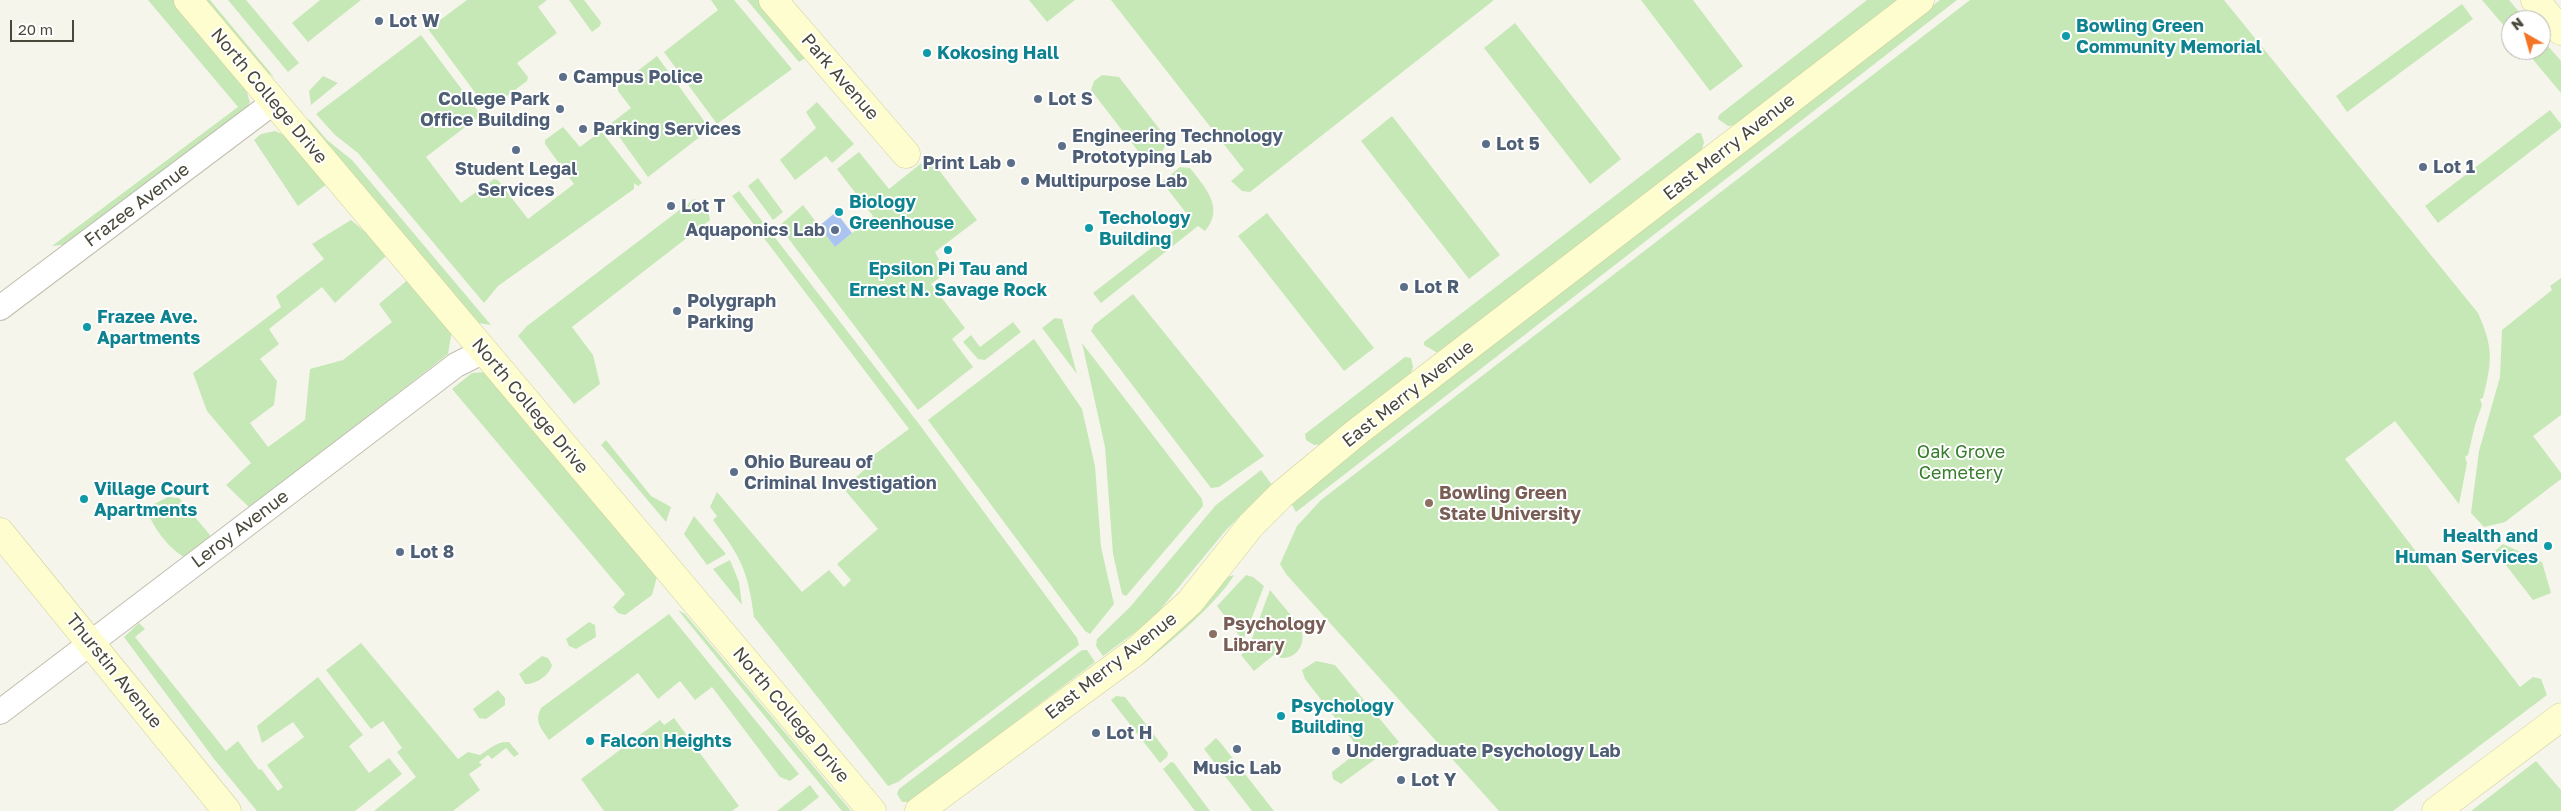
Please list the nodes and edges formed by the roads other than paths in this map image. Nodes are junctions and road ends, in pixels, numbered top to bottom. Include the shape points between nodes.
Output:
1 (188, 0) edge
2 (774, 0) edge
3 (1920, 0) edge
4 (2535, 0) edge
5 (2561, 31) edge
6 (274, 102) junction
7 (906, 154) dead end
8 (0, 308) edge
9 (484, 351) junction
10 (0, 532) edge
11 (91, 643) junction
12 (0, 712) edge
13 (2561, 717) edge
14 (227, 811) edge
15 (872, 811) edge
16 (919, 811) edge
17 (2436, 811) edge

1 - 6 street, North College Drive
2 - 7 street, Park Avenue
3 - 16 street, East Merry Avenue via 1357,432 1281,495 1251,526 1190,602 1135,652
4 - 5 street
6 - 8 street, Frazee Avenue
6 - 9 street, North College Drive
9 - 11 street, Leroy Avenue via 443,375
9 - 15 street, North College Drive
10 - 11 street, Thurstin Avenue
11 - 12 street, Leroy Avenue
11 - 14 street, Thurstin Avenue
13 - 17 street

